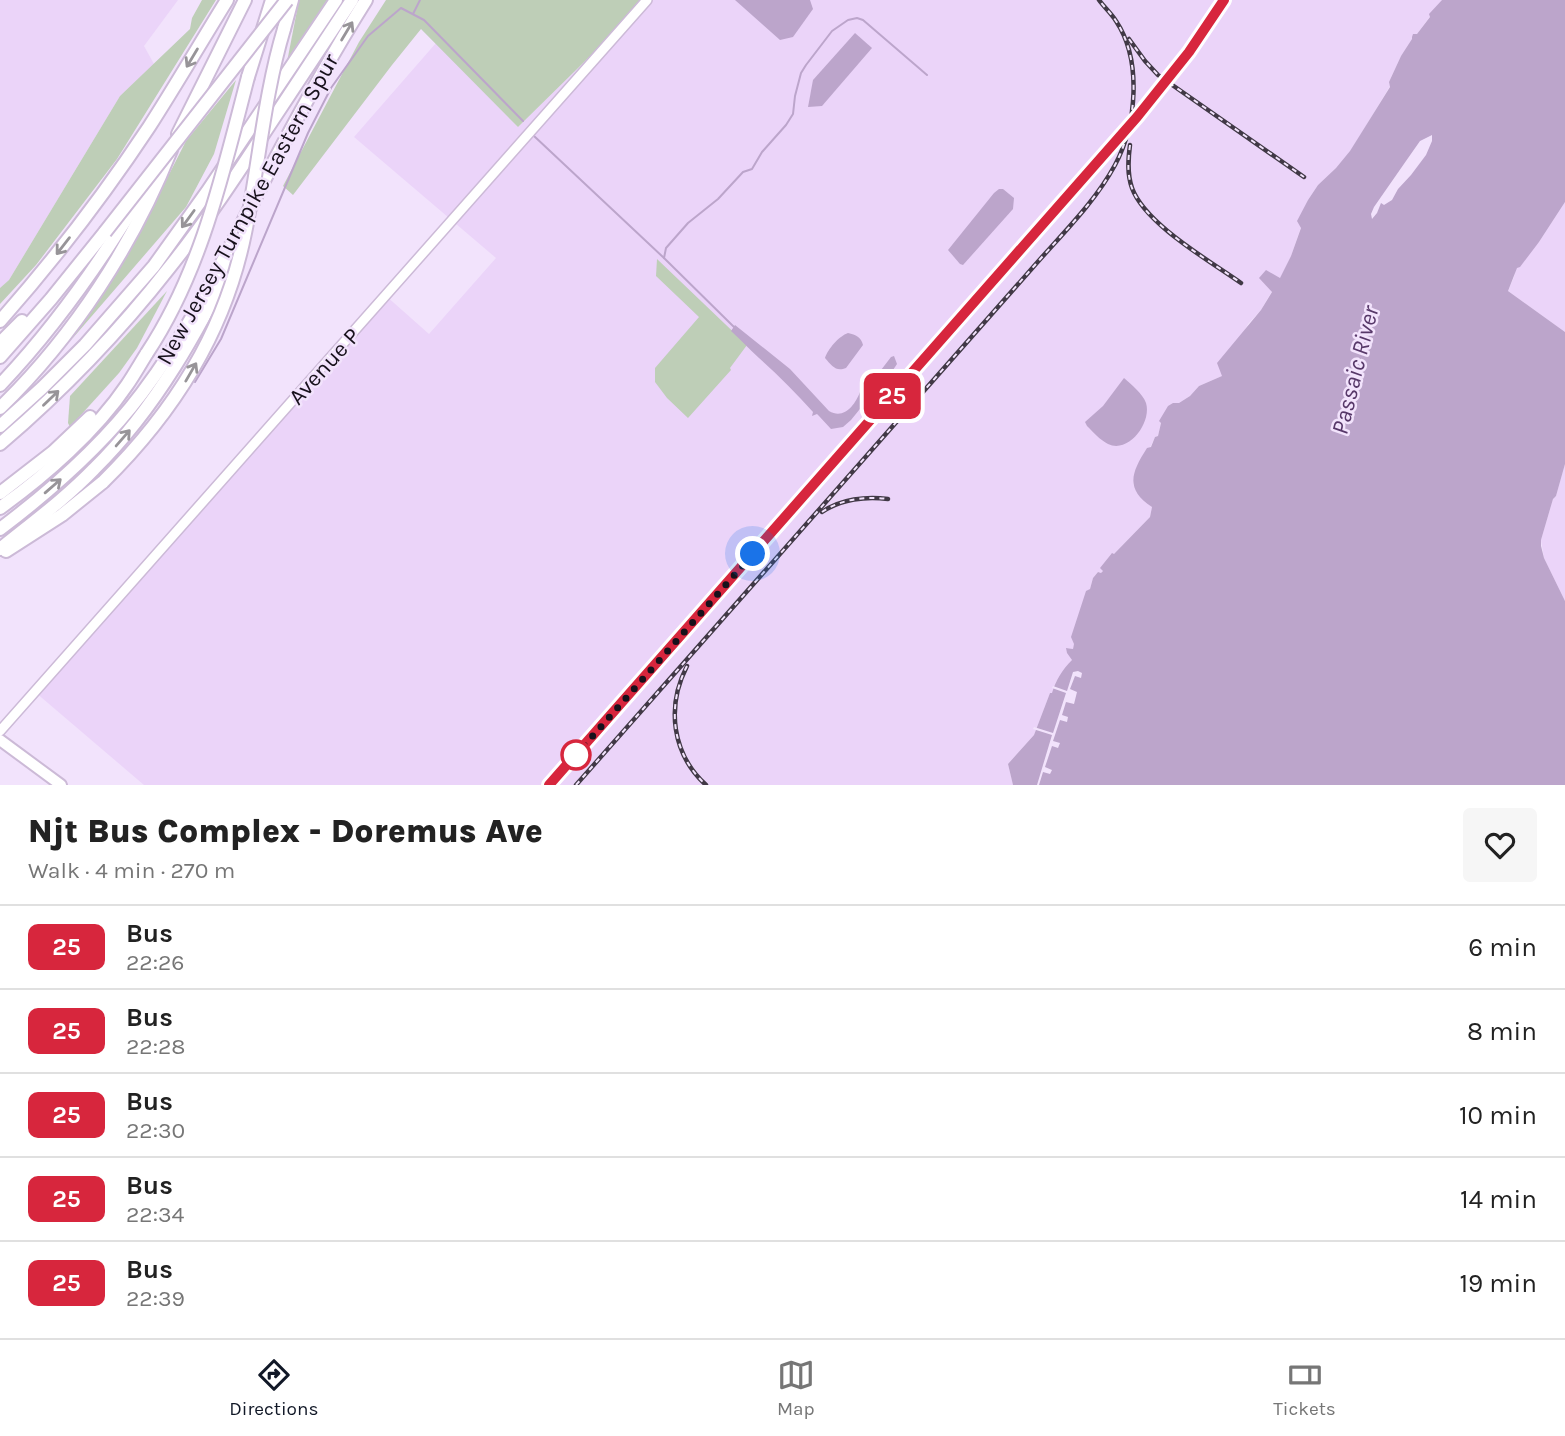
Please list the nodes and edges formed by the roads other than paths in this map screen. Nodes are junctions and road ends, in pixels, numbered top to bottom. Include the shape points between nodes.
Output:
1 (227, 0) edge
2 (245, 0) edge
3 (272, 0) edge
4 (287, 0) edge
5 (292, 0) edge
6 (336, 0) edge
7 (352, 0) edge
8 (366, 0) edge
9 (647, 0) edge
10 (1224, 0) edge
11 (292, 128) junction
12 (177, 136) junction
13 (75, 265) junction
14 (0, 321) edge
15 (0, 343) edge
16 (147, 353) junction
17 (0, 358) edge
18 (0, 384) edge
19 (0, 408) edge
20 (0, 426) edge
21 (0, 444) edge
22 (0, 493) edge
23 (0, 508) edge
24 (0, 529) edge
25 (0, 549) edge
26 (0, 554) edge
27 (0, 731) edge
28 (0, 740) edge
29 (61, 785) edge
30 (549, 785) edge

1 -> 14 highway via 122,165
2 - 12 highway
3 - 16 highway, bridge via 202,240 171,313
4 - 13 highway, bridge
26 -> 5 highway, bridge via 62,515 103,482 168,409 192,373 219,318 244,240 268,92
6 -> 20 highway, New Jersey Turnpike Eastern Spur via 154,266 85,345
21 -> 7 highway, New Jersey Turnpike Eastern Spur via 88,361 169,268
11 -> 8 highway, New Jersey Turnpike Eastern Spur
9 - 27 street, Avenue P
10 - 30 main road via 1137,117
24 -> 11 highway, New Jersey Turnpike Eastern Spur via 92,451 155,374 208,290
25 -> 11 highway via 93,470 160,390 217,294 279,167
12 - 18 highway via 83,285
12 - 19 highway via 162,174 96,292 42,364
13 - 15 highway
13 - 17 highway
16 - 22 highway via 75,433
16 - 23 highway via 127,386 86,433
28 - 29 main road

